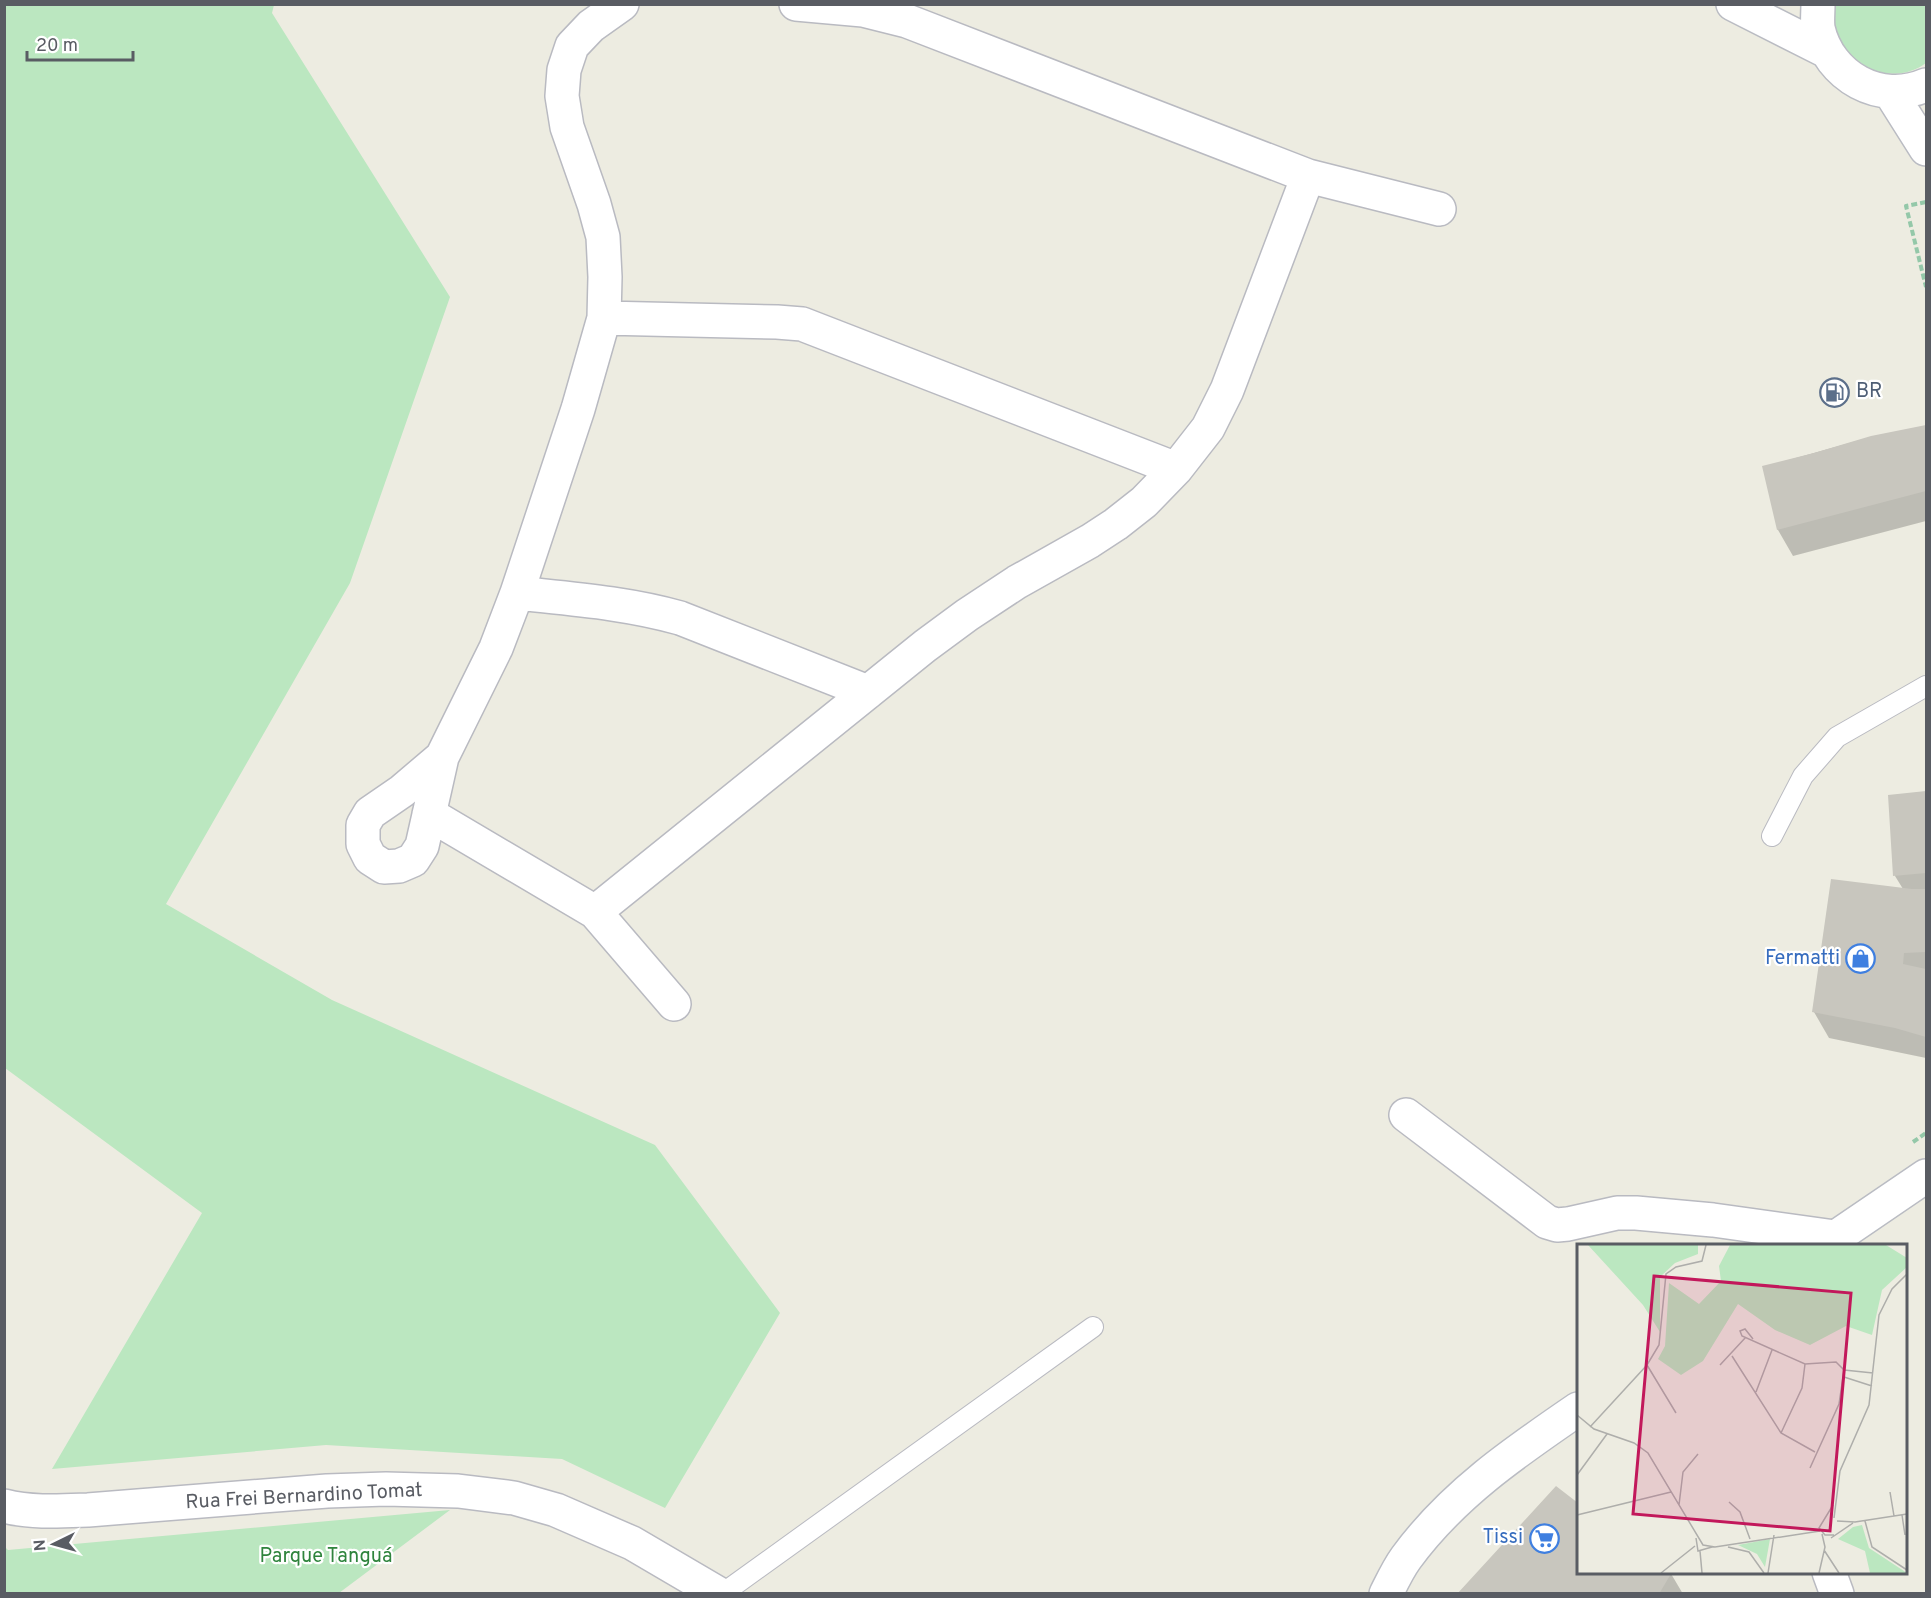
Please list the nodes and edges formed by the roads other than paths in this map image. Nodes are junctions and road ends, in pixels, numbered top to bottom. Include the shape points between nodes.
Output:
1 (622, 4) edge
2 (796, 4) edge
3 (1733, 4) edge
4 (1818, 4) edge
5 (1826, 51) junction
6 (1926, 85) edge
7 (1890, 92) junction
8 (1926, 149) edge
9 (1308, 176) junction
10 (1439, 209) dead end
11 (604, 318) junction
12 (1176, 469) junction
13 (517, 593) junction
14 (1926, 686) edge
15 (868, 692) junction
16 (442, 758) junction
17 (429, 814) junction
18 (1772, 836) dead end
19 (595, 912) junction
20 (674, 1004) dead end
21 (1406, 1115) dead end
22 (1926, 1176) edge
23 (1829, 1241) edge
24 (1093, 1327) dead end
25 (1577, 1410) edge
26 (4, 1506) edge
27 (1830, 1574) edge
28 (721, 1593) edge
29 (1386, 1593) edge
30 (1837, 1593) edge

1 - 11 street via 591,26 572,46 564,70 562,96 567,127 603,237
2 - 9 street via 862,10 907,21
3 - 5 street
4 - 5 street via 1818,27
5 - 7 street via 1843,72 1865,86
6 - 7 street
7 - 8 street
9 - 10 street
9 - 12 street via 1227,390 1209,428
11 - 12 street via 802,324
11 - 13 street
12 - 15 street via 1116,524 967,615
13 - 15 street via 653,610
13 - 16 street via 496,648
14 - 18 lane via 1837,737 1803,776
15 - 19 street
16 - 17 street
16 - 17 street via 370,813 363,825 363,844 370,858 384,867 413,860 422,846
17 - 19 street
19 - 20 street
21 - 23 street via 1547,1222 1557,1225 1636,1213 1713,1220
22 - 23 street
24 - 28 lane
25 - 29 street via 1461,1496 1405,1559
26 - 28 street, Rua Frei Bernardino Tomat via 88,1510 327,1491 458,1491 514,1498 556,1510 632,1543
27 - 30 street

